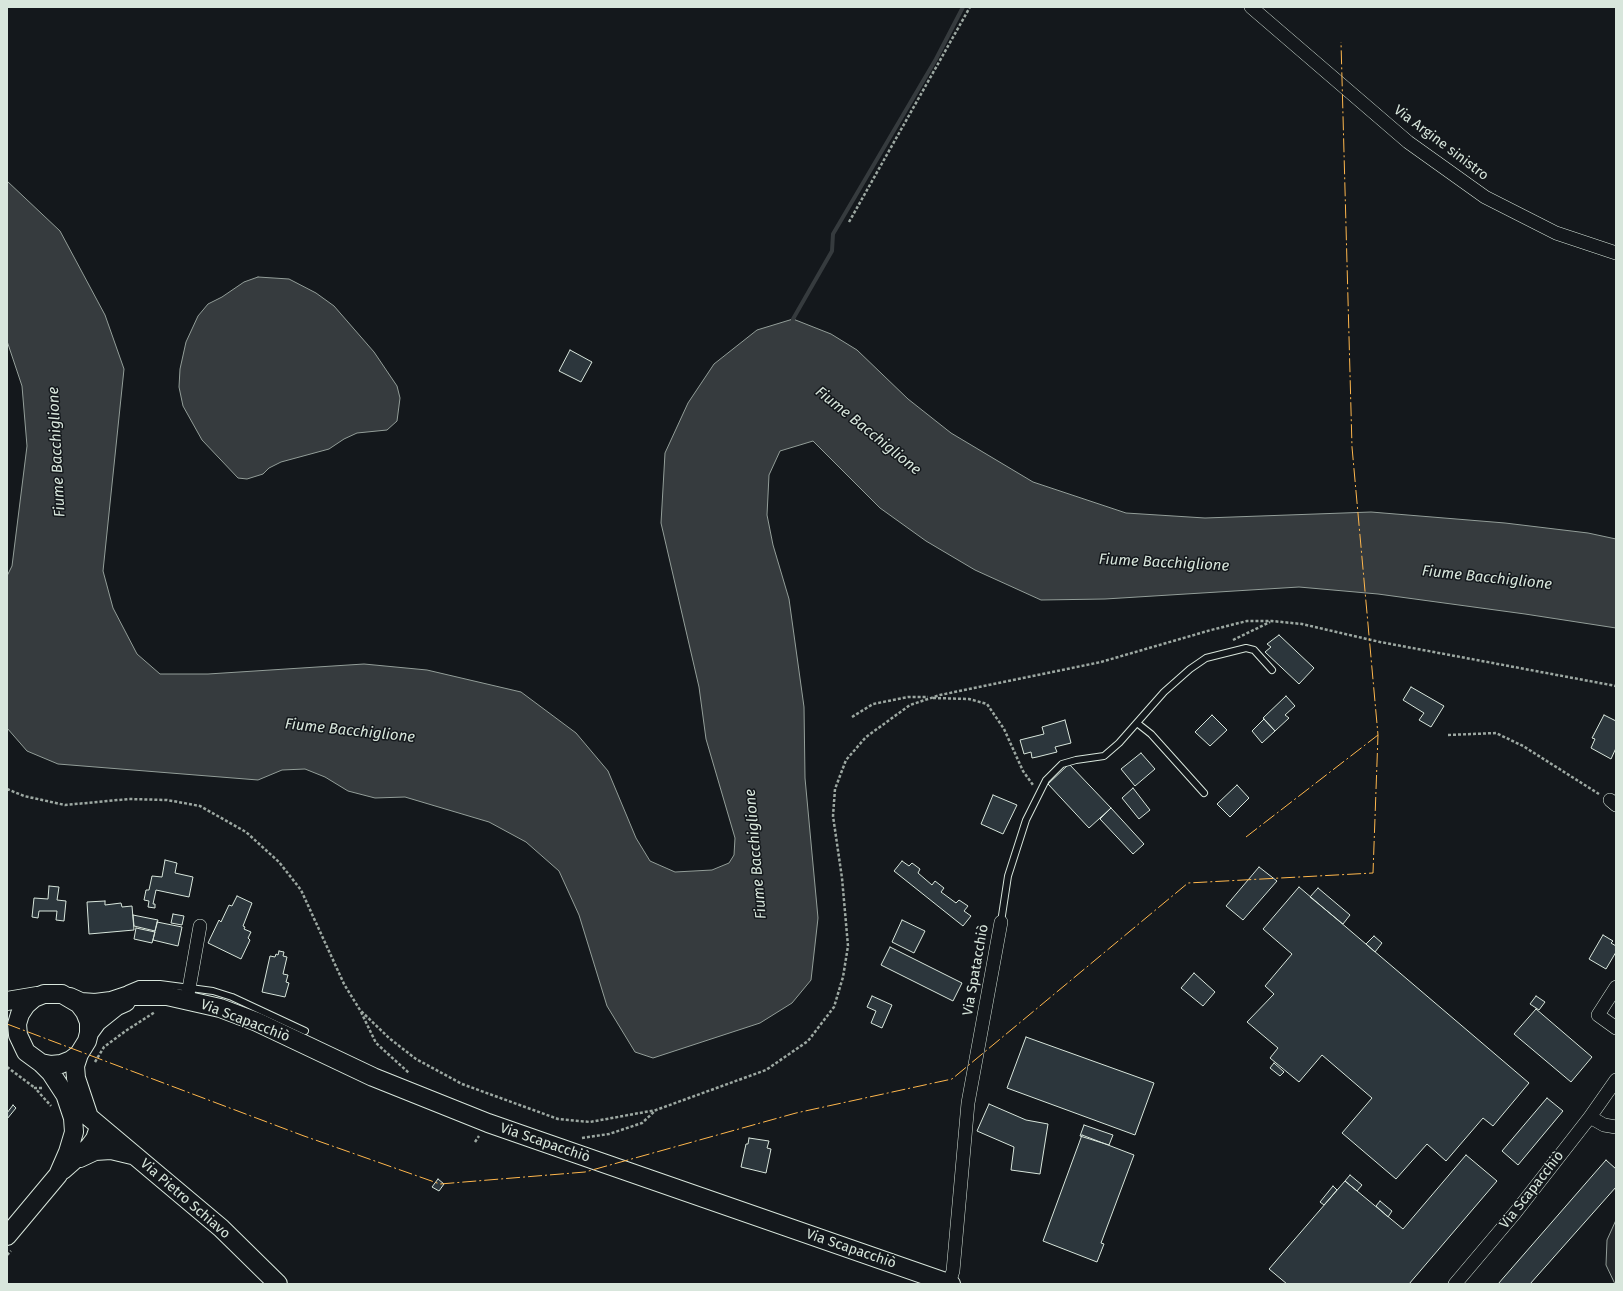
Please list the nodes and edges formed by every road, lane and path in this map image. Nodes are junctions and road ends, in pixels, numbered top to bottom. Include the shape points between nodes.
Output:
1 (970, 7) edge
2 (1251, 7) edge
3 (849, 222) dead end
4 (1616, 253) edge
5 (1272, 670) dead end
6 (1616, 686) edge
7 (930, 698) junction
8 (852, 717) dead end
9 (1137, 723) junction
10 (1448, 735) dead end
11 (7, 789) edge
12 (1039, 792) junction
13 (1204, 793) dead end
14 (1613, 803) edge
15 (1001, 922) joint
16 (200, 926) dead end
17 (1616, 987) edge
18 (127, 989) dead end
19 (188, 993) junction
20 (44, 994) junction
21 (144, 995) junction
22 (70, 997) junction
23 (7, 1001) edge
24 (360, 1010) junction
25 (7, 1018) edge
26 (1616, 1028) edge
27 (306, 1031) dead end
28 (89, 1033) junction
29 (18, 1035) junction
30 (79, 1054) junction
31 (41, 1063) junction
32 (7, 1067) edge
33 (413, 1077) dead end
34 (1616, 1080) edge
35 (47, 1087) dead end
36 (35, 1088) junction
37 (66, 1096) junction
38 (656, 1110) junction
39 (56, 1111) dead end
40 (1590, 1117) junction
41 (94, 1122) junction
42 (1616, 1127) edge
43 (579, 1138) dead end
44 (134, 1156) junction
45 (76, 1160) junction
46 (58, 1175) junction
47 (7, 1236) edge
48 (278, 1284) edge
49 (950, 1284) edge
50 (1455, 1284) edge

1 - 3 path
2 - 4 street, Via Argine sinistro via 1408,142 1485,197 1556,233
5 - 9 lane, Via Spatacchiò via 1254,650 1246,648 1206,658 1164,692
6 - 7 path via 1272,620 1247,622 1211,630 1101,662
7 - 8 path via 908,697 873,704
7 - 12 path via 969,699 987,704 1004,729 1023,772
7 - 38 path via 910,706 866,737 846,760 835,789 833,816 848,946 844,977 834,1007 808,1041 766,1070
9 - 12 lane, Via Spatacchiò via 1104,756 1062,764 1046,780
9 - 13 lane via 1151,734
10 - 14 path via 1496,733 1523,746
11 - 24 path via 24,796 65,805 167,800 200,806 246,832 279,862 302,890 344,984
12 - 15 lane, Via Spatacchiò via 1026,820 1008,876
15 - 49 street, Via Spatacchiò via 968,1103
16 - 19 street
17 - 26 street via 1598,1014
18 - 19 lane via 139,984 160,984
19 - 21 street, Via Scapacchiò
19 - 27 lane via 213,991 232,997
19 - 49 street, Via Scapacchiò via 257,1022 373,1077 495,1126
20 - 22 street via 62,994
20 - 23 street
20 - 29 street via 34,998 20,1014 17,1024
21 - 22 street, Via Scapacchiò via 95,1003 81,1002
21 - 28 street, Via Scapacchiò via 108,1012
22 - 28 street via 85,1012 89,1022
24 - 33 path via 376,1043
24 - 38 path via 416,1059 462,1084 512,1104 558,1119 590,1122
25 - 29 street
28 - 30 street
29 - 31 street via 26,1052
30 - 31 street via 61,1064
30 - 41 street via 75,1066 76,1078
31 - 37 street, Via Pietro Schiavo
32 - 36 path
34 - 40 street, Via Scapacchiò
35 - 36 path
36 - 39 path
37 - 41 street, Via Pietro Schiavo
37 - 46 street via 73,1118 74,1132
38 - 43 path via 642,1123 609,1134
40 - 42 street via 1604,1125
40 - 50 street, Via Scapacchiò via 1515,1213
41 - 44 street, Via Pietro Schiavo
41 - 45 street via 95,1139
44 - 45 street via 111,1150 95,1151
44 - 48 street, Via Pietro Schiavo via 221,1228
45 - 46 street
46 - 47 street

